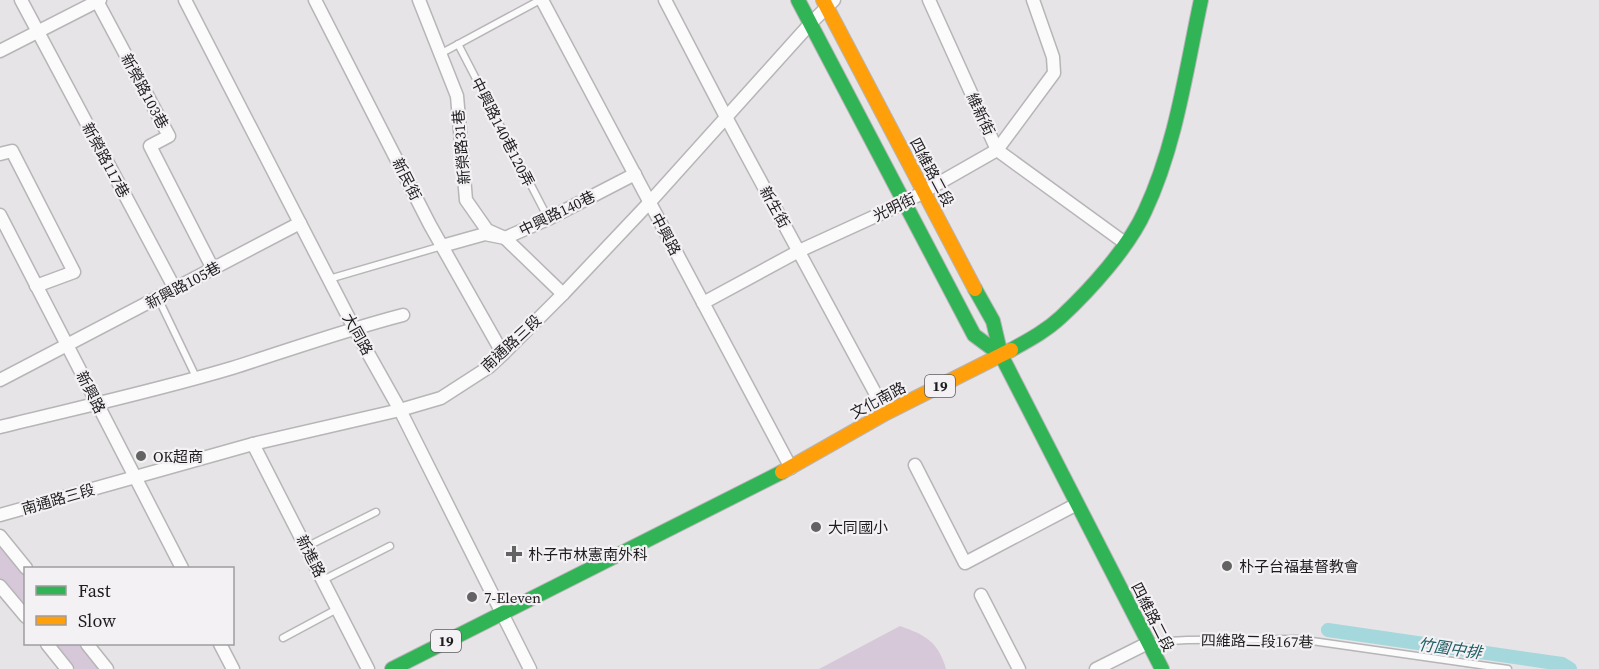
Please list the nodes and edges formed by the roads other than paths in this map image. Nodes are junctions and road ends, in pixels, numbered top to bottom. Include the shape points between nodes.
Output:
1 (21, 0) edge
2 (185, 0) edge
3 (315, 0) edge
4 (419, 0) edge
5 (541, 0) edge
6 (665, 0) edge
7 (798, 0) edge
8 (928, 0) edge
9 (1033, 0) edge
10 (1201, 0) edge
11 (99, 1) edge
12 (828, 2) edge
13 (810, 24) junction
14 (38, 32) junction
15 (458, 44) junction
16 (0, 51) edge
17 (440, 54) junction
18 (726, 117) junction
19 (998, 150) junction
20 (0, 154) edge
21 (634, 174) junction
22 (923, 192) junction
23 (649, 203) junction
24 (904, 203) junction
25 (0, 216) edge
26 (548, 219) junction
27 (300, 223) junction
28 (505, 238) junction
29 (1125, 243) junction
30 (442, 246) junction
31 (799, 251) junction
32 (213, 269) junction
33 (329, 279) junction
34 (36, 286) junction
35 (175, 289) junction
36 (563, 294) junction
37 (158, 298) junction
38 (703, 303) junction
39 (403, 315) dead end
40 (354, 328) junction
41 (67, 346) junction
42 (503, 354) junction
43 (1001, 355) junction
44 (196, 377) junction
45 (0, 380) edge
46 (97, 404) junction
47 (400, 410) junction
48 (886, 413) junction
49 (0, 427) edge
50 (254, 444) junction
51 (915, 465) dead end
52 (790, 468) junction
53 (134, 476) junction
54 (1077, 504) junction
55 (376, 512) dead end
56 (0, 515) edge
57 (0, 536) edge
58 (390, 546) dead end
59 (306, 547) junction
60 (25, 567) edge
61 (181, 567) edge
62 (323, 580) junction
63 (0, 586) edge
64 (981, 596) dead end
65 (338, 609) junction
66 (500, 613) junction
67 (24, 615) edge
68 (283, 638) dead end
69 (1148, 643) junction
70 (48, 645) edge
71 (88, 645) edge
72 (221, 645) edge
73 (67, 669) edge
74 (107, 669) edge
75 (233, 669) edge
76 (368, 669) edge
77 (392, 669) edge
78 (530, 669) edge
79 (1020, 669) edge
80 (1096, 669) edge
81 (1162, 669) edge
82 (1509, 669) edge

1 - 14 street, 新榮路117巷
2 - 27 street, 大同路
3 - 30 street, 新民街
4 - 17 street, 新榮路31巷
5 - 15 lane
5 - 21 street, 中興路
6 - 18 street, 新生街
7 - 13 street, 四維路二段
8 - 19 street, 維新街
9 - 19 street, 光明街 via 1053,57 1054,73
10 - 29 street, 文化南路 / 19 via 1176,120 1160,173 1144,212
11 - 14 street
11 - 32 street, 新榮路103巷 via 169,136 150,146
12 - 13 street, 南通路三段
12 - 22 street, 四維路二段
13 - 18 street, 南通路三段
13 - 24 street, 四維路二段
14 - 16 street
14 - 35 street, 新榮路117巷
15 - 17 lane
15 - 26 lane, 中興路140巷120弄
17 - 28 street, 新榮路31巷 via 457,96 466,200 487,230
18 - 23 street, 南通路三段
18 - 31 street, 新生街
19 - 22 street, 光明街
19 - 29 street, 維新街
20 - 34 street via 12,151 74,272
21 - 23 street, 中興路
21 - 26 street, 中興路140巷
22 - 24 street, 光明街
22 - 43 street, 四維路二段 via 993,321
23 - 36 street, 南通路三段
23 - 38 street, 中興路
24 - 31 street, 光明街
24 - 43 street, 四維路二段 via 974,335
25 - 34 street, 新興路
26 - 28 street, 中興路140巷
27 - 32 street, 新興路105巷
27 - 33 street, 大同路
28 - 30 street, 中興路140巷 via 485,234
28 - 36 street, 新榮路31巷
29 - 43 street, 文化南路 / 19 via 1101,275 1059,318
30 - 33 lane
30 - 42 street, 新民街
31 - 38 street, 光明街
31 - 48 street, 新生街
32 - 35 street, 新興路105巷
33 - 40 street, 大同路
34 - 41 street, 新興路
35 - 37 street, 新興路105巷
36 - 42 street, 南通路三段
37 - 41 street, 新興路105巷
37 - 44 lane
38 - 52 street, 中興路
39 - 40 street
40 - 44 street
40 - 47 street, 大同路
41 - 45 street, 新興路105巷
41 - 46 street, 新興路
42 - 47 street, 南通路三段 via 441,398
43 - 48 street, 文化南路 / 19
43 - 54 street, 四維路二段
44 - 46 street
46 - 49 street
46 - 53 street, 新興路
47 - 50 street, 南通路三段
47 - 66 street, 大同路
48 - 52 street, 文化南路 / 19
50 - 53 street, 南通路三段
50 - 59 street, 新進路
51 - 54 street via 965,563
52 - 66 street, 文化南路 / 19
53 - 56 street, 南通路三段
53 - 61 street, 新興路
54 - 69 street, 四維路二段
55 - 59 lane
57 - 60 street
58 - 62 lane
59 - 62 street, 新進路
62 - 65 street, 新進路
63 - 67 street
64 - 79 street
65 - 68 lane
65 - 76 street, 新進路
66 - 77 street, 文化南路 / 19
66 - 78 street, 大同路
69 - 80 street
69 - 81 street, 四維路二段
69 - 82 lane, 四維路二段167巷 via 1298,639
70 - 73 street
71 - 74 street
72 - 75 street

